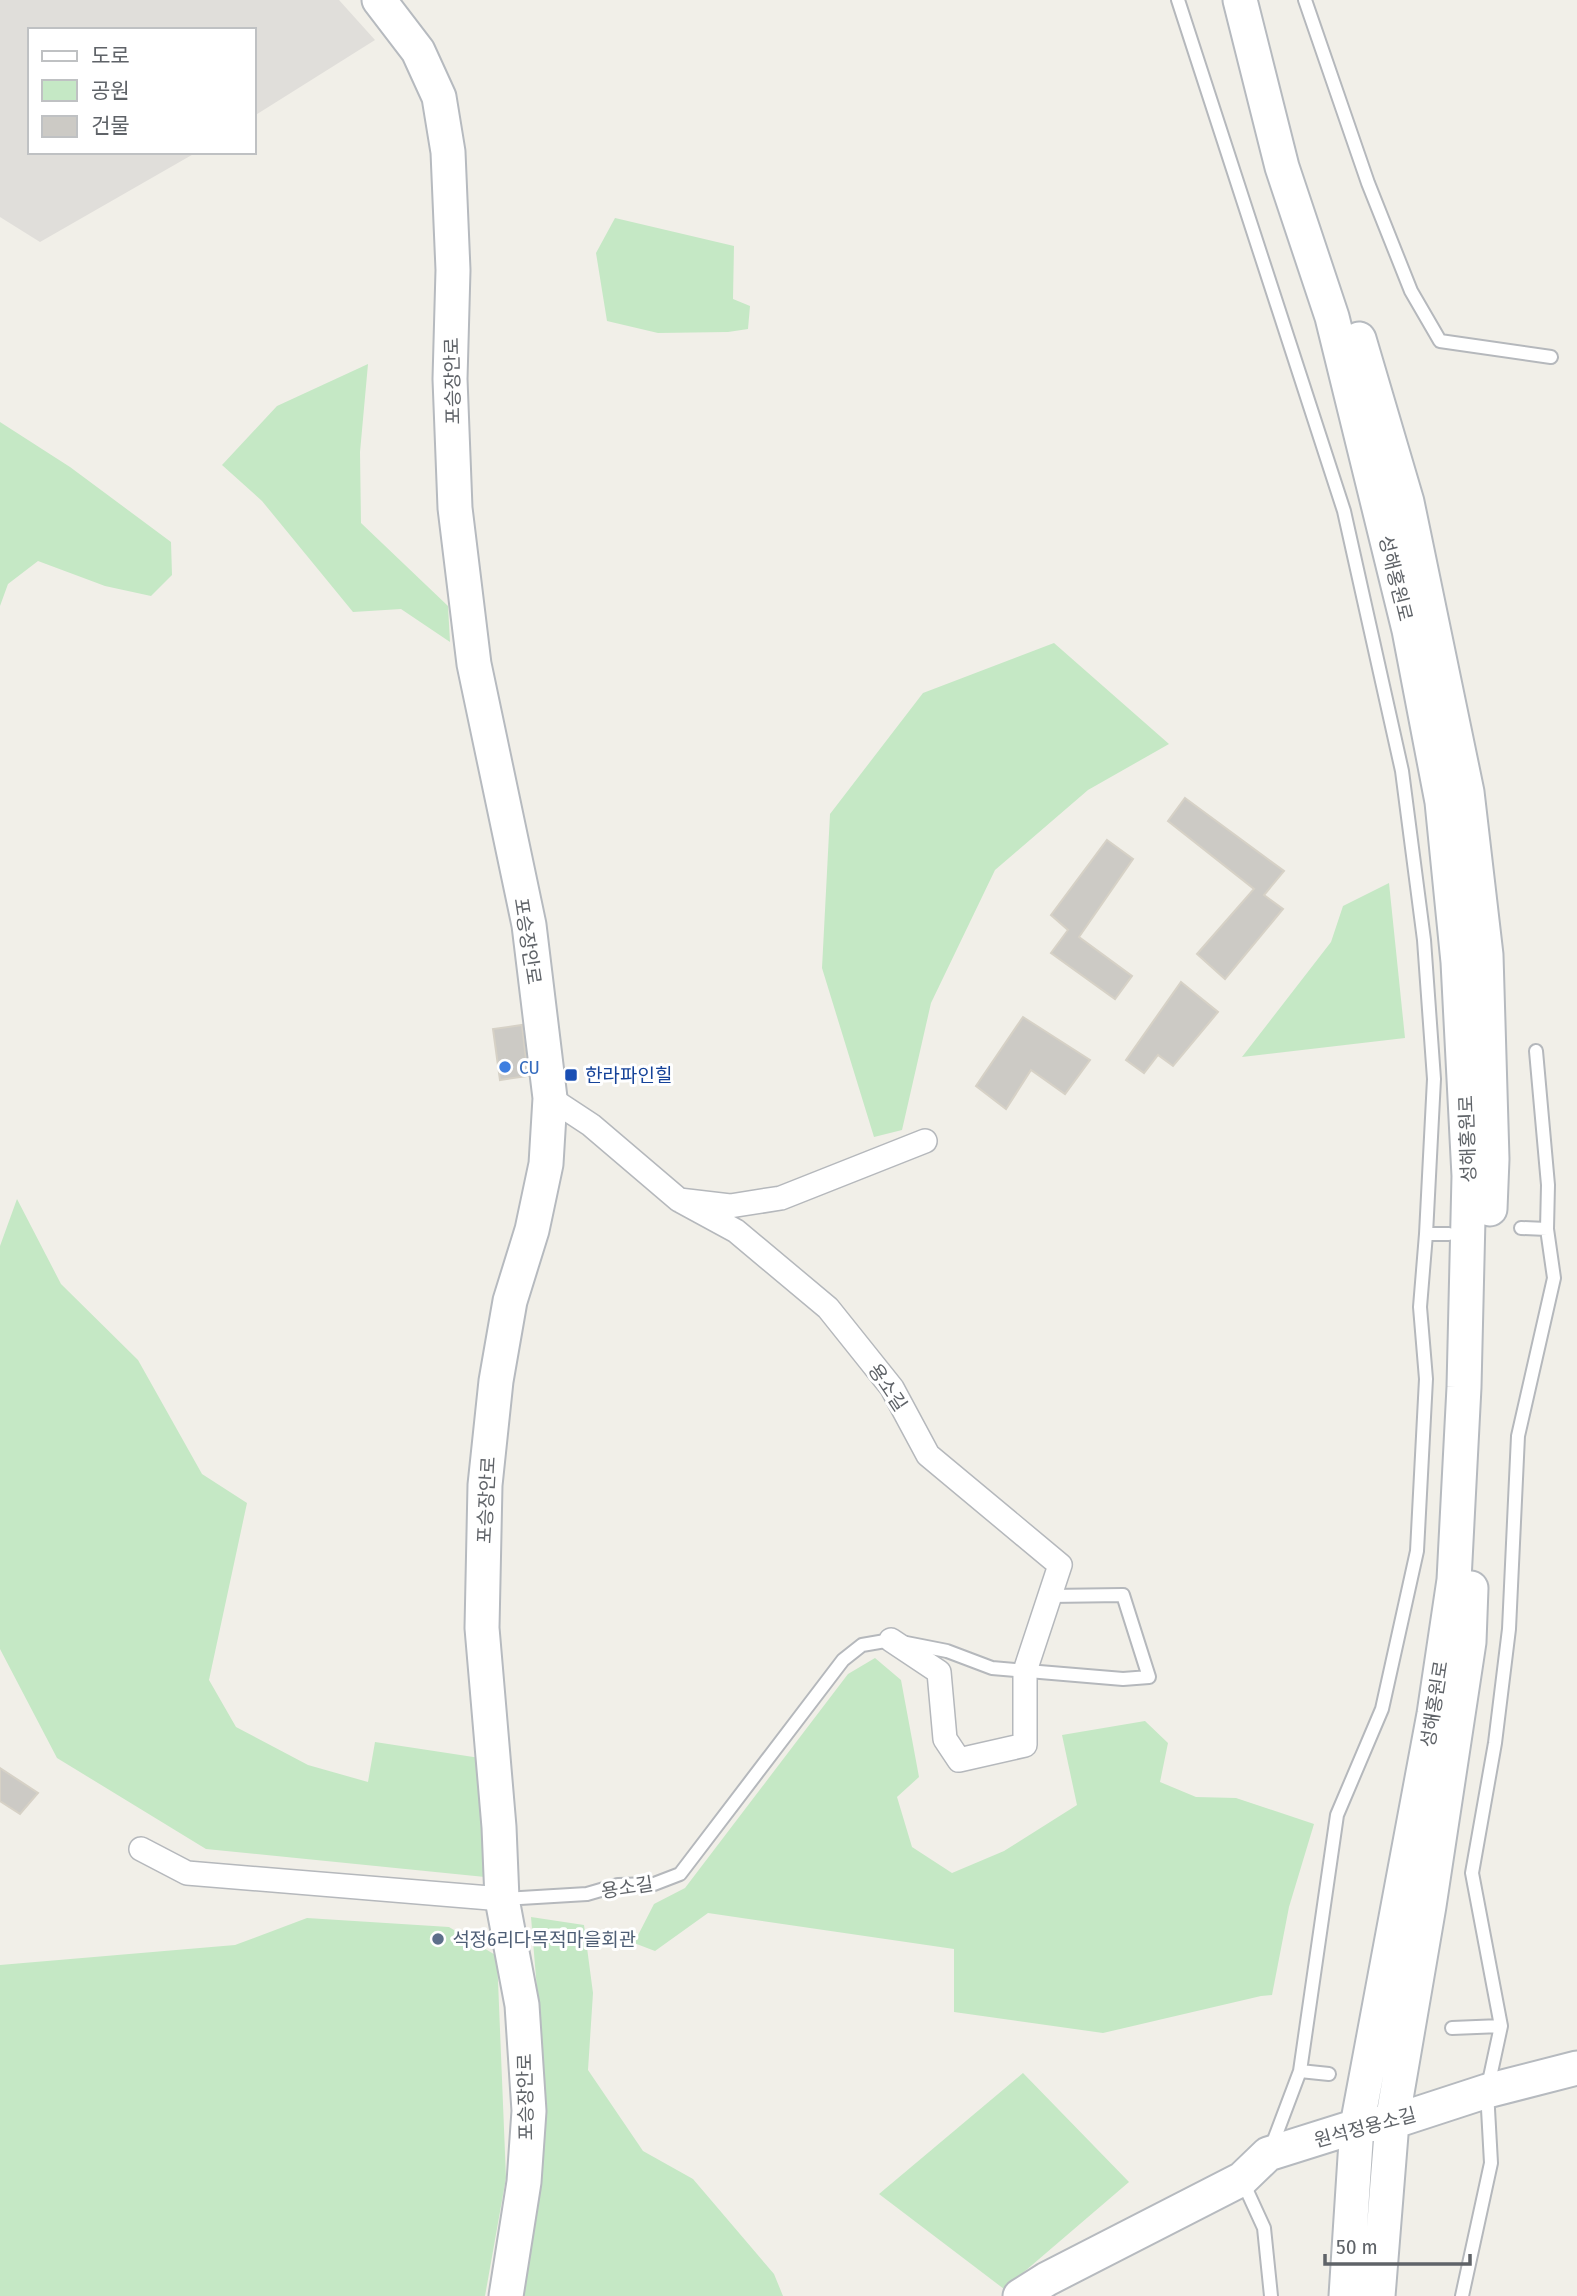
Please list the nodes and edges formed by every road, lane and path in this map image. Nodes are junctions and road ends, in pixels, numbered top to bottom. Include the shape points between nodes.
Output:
1 (379, 0) edge
2 (1178, 0) edge
3 (1240, 0) edge
4 (1263, 0) edge
5 (1305, 0) edge
6 (1550, 357) dead end
7 (1536, 1051) dead end
8 (550, 1098) junction
9 (925, 1141) dead end
10 (679, 1200) junction
11 (1521, 1228) dead end
12 (1547, 1229) junction
13 (1426, 1234) junction
14 (1449, 1234) dead end
15 (1050, 1596) junction
16 (891, 1640) junction
17 (1025, 1671) junction
18 (141, 1849) dead end
19 (502, 1899) junction
20 (1500, 2026) junction
21 (1452, 2028) dead end
22 (1577, 2068) edge
23 (1300, 2071) junction
24 (1329, 2074) dead end
25 (1487, 2091) junction
26 (1392, 2122) junction
27 (1357, 2126) junction
28 (1268, 2154) junction
29 (1242, 2179) junction
30 (506, 2296) edge
31 (1020, 2296) edge
32 (1271, 2296) edge
33 (1346, 2296) edge
34 (1378, 2296) edge
35 (1462, 2296) edge

1 - 8 main road, 포승장안로 via 418,51 439,97 448,152 453,270 450,379 457,521 474,664 529,925
2 - 13 lane via 1344,511 1402,771 1424,940 1434,1079
3 - 27 main road, 성해홍원로 via 1282,167 1332,317 1409,630 1441,802 1461,1016 1469,1176 1454,1580 1434,1714
4 - 26 main road, 성해홍원로 via 1292,123 1408,502 1467,792 1486,955 1492,1159 1469,1642
5 - 6 lane via 1368,183 1411,291 1440,341
7 - 12 lane via 1548,1185
8 - 10 street, 용소길 via 591,1125
8 - 19 main road, 포승장안로 via 546,1164 510,1301 485,1485 482,1628
9 - 10 street via 781,1198 730,1206
10 - 15 street, 용소길 via 736,1231 828,1308 892,1388 928,1455 1060,1565
11 - 12 lane
12 - 20 lane via 1554,1279 1518,1436 1509,1629 1472,1873
13 - 14 lane
13 - 23 lane via 1420,1307 1426,1379 1417,1551 1382,1709 1337,1815
15 - 17 street, 용소길
15 - 17 lane, 용소길 via 1124,1595 1149,1677
16 - 17 lane, 용소길 via 947,1651 992,1668
16 - 17 street, 용소길 via 939,1672 945,1738 959,1760 1025,1745
16 - 19 lane, 용소길 via 862,1645 843,1660 680,1874 654,1884 618,1885 587,1894
18 - 19 street via 187,1873
19 - 30 main road, 포승장안로 via 522,2005 529,2111 524,2182
20 - 21 lane
20 - 25 lane
22 - 25 main road, 원석정용소길
23 - 24 lane
23 - 28 lane
25 - 26 main road, 원석정용소길
25 - 35 lane via 1491,2163
26 - 27 main road, 원석정용소길
26 - 34 main road, 성해홍원로
27 - 28 main road, 원석정용소길
27 - 33 main road, 성해홍원로
28 - 29 main road, 원석정용소길
29 - 31 main road, 원석정용소길
29 - 32 lane via 1264,2228

